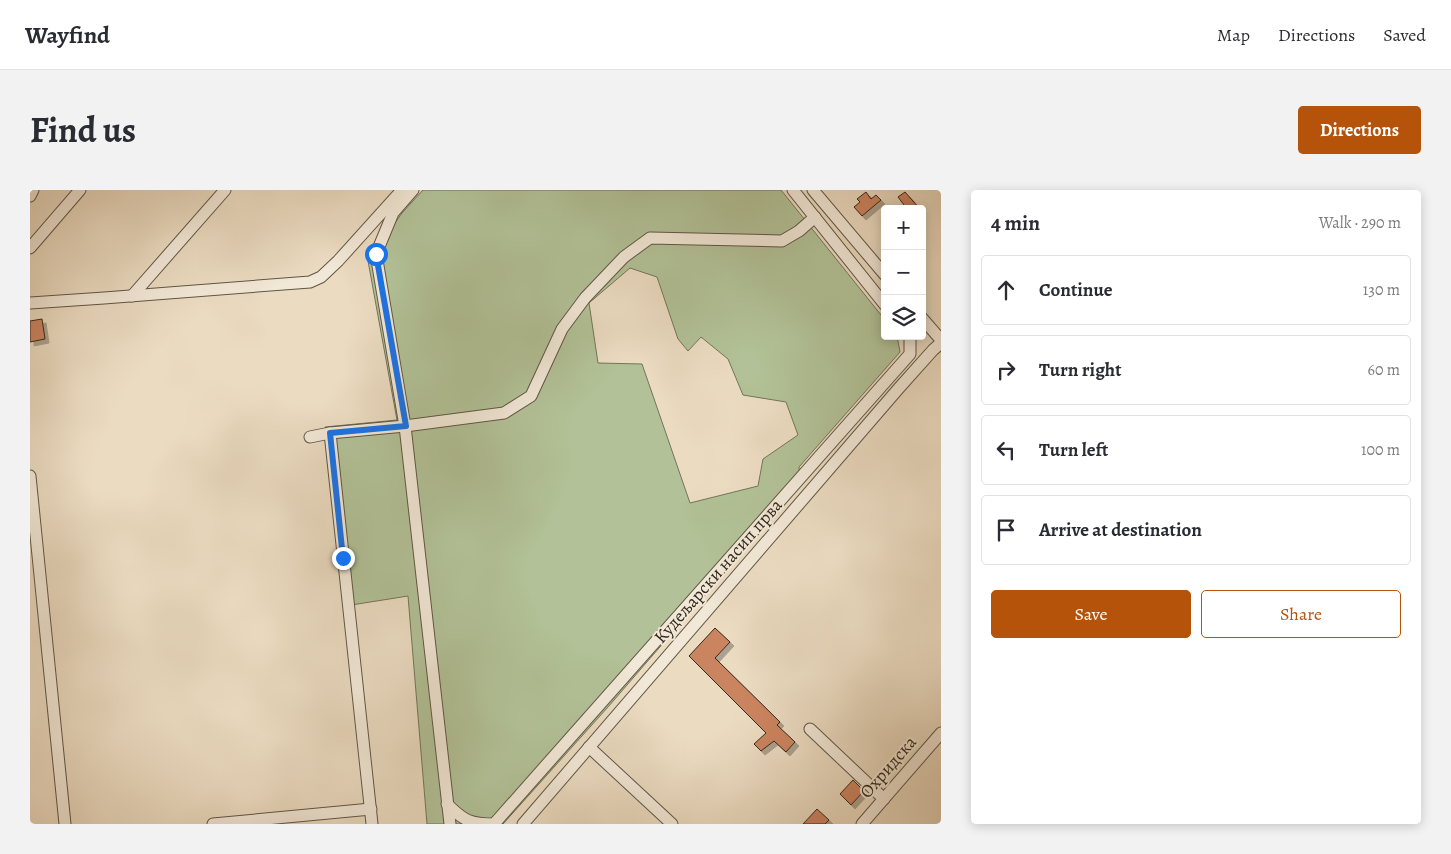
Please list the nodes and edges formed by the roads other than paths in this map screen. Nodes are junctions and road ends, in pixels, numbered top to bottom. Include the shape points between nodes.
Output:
1 (33, 190) edge
2 (80, 190) edge
3 (225, 190) edge
4 (402, 190) edge
5 (413, 190) edge
6 (793, 190) edge
7 (813, 190) edge
8 (30, 196) edge
9 (814, 217) junction
10 (30, 248) edge
11 (881, 271) edge
12 (132, 296) junction
13 (881, 300) edge
14 (30, 303) edge
15 (926, 323) edge
16 (910, 340) edge
17 (941, 341) edge
18 (406, 426) junction
19 (330, 433) junction
20 (310, 437) dead end
21 (30, 476) edge
22 (810, 729) dead end
23 (941, 733) edge
24 (589, 747) junction
25 (884, 799) junction
26 (448, 804) junction
27 (371, 809) junction
28 (65, 824) edge
29 (212, 824) edge
30 (372, 824) edge
31 (450, 824) edge
32 (494, 824) edge
33 (523, 824) edge
34 (672, 824) edge
35 (862, 824) edge

1 - 8 street
2 - 10 street
3 - 12 street
4 - 12 street via 338,261 321,277 310,282
5 - 18 street via 393,213 376,254
6 - 9 street
7 - 11 street
9 - 13 street
9 - 18 street via 782,241 650,238 624,257 585,298 562,329 532,396 504,413
12 - 14 street
15 - 17 street
16 - 32 street via 910,354
17 - 24 street, Кудељарски насип прва
18 - 19 street
18 - 26 street
19 - 20 street
19 - 27 street
21 - 28 street
22 - 25 street
23 - 25 street, Охридска
24 - 33 street, Кудељарски насип прва
24 - 34 street
25 - 35 street, Охридска
26 - 31 street
26 - 32 street via 460,817 477,824
27 - 29 street
27 - 30 street

